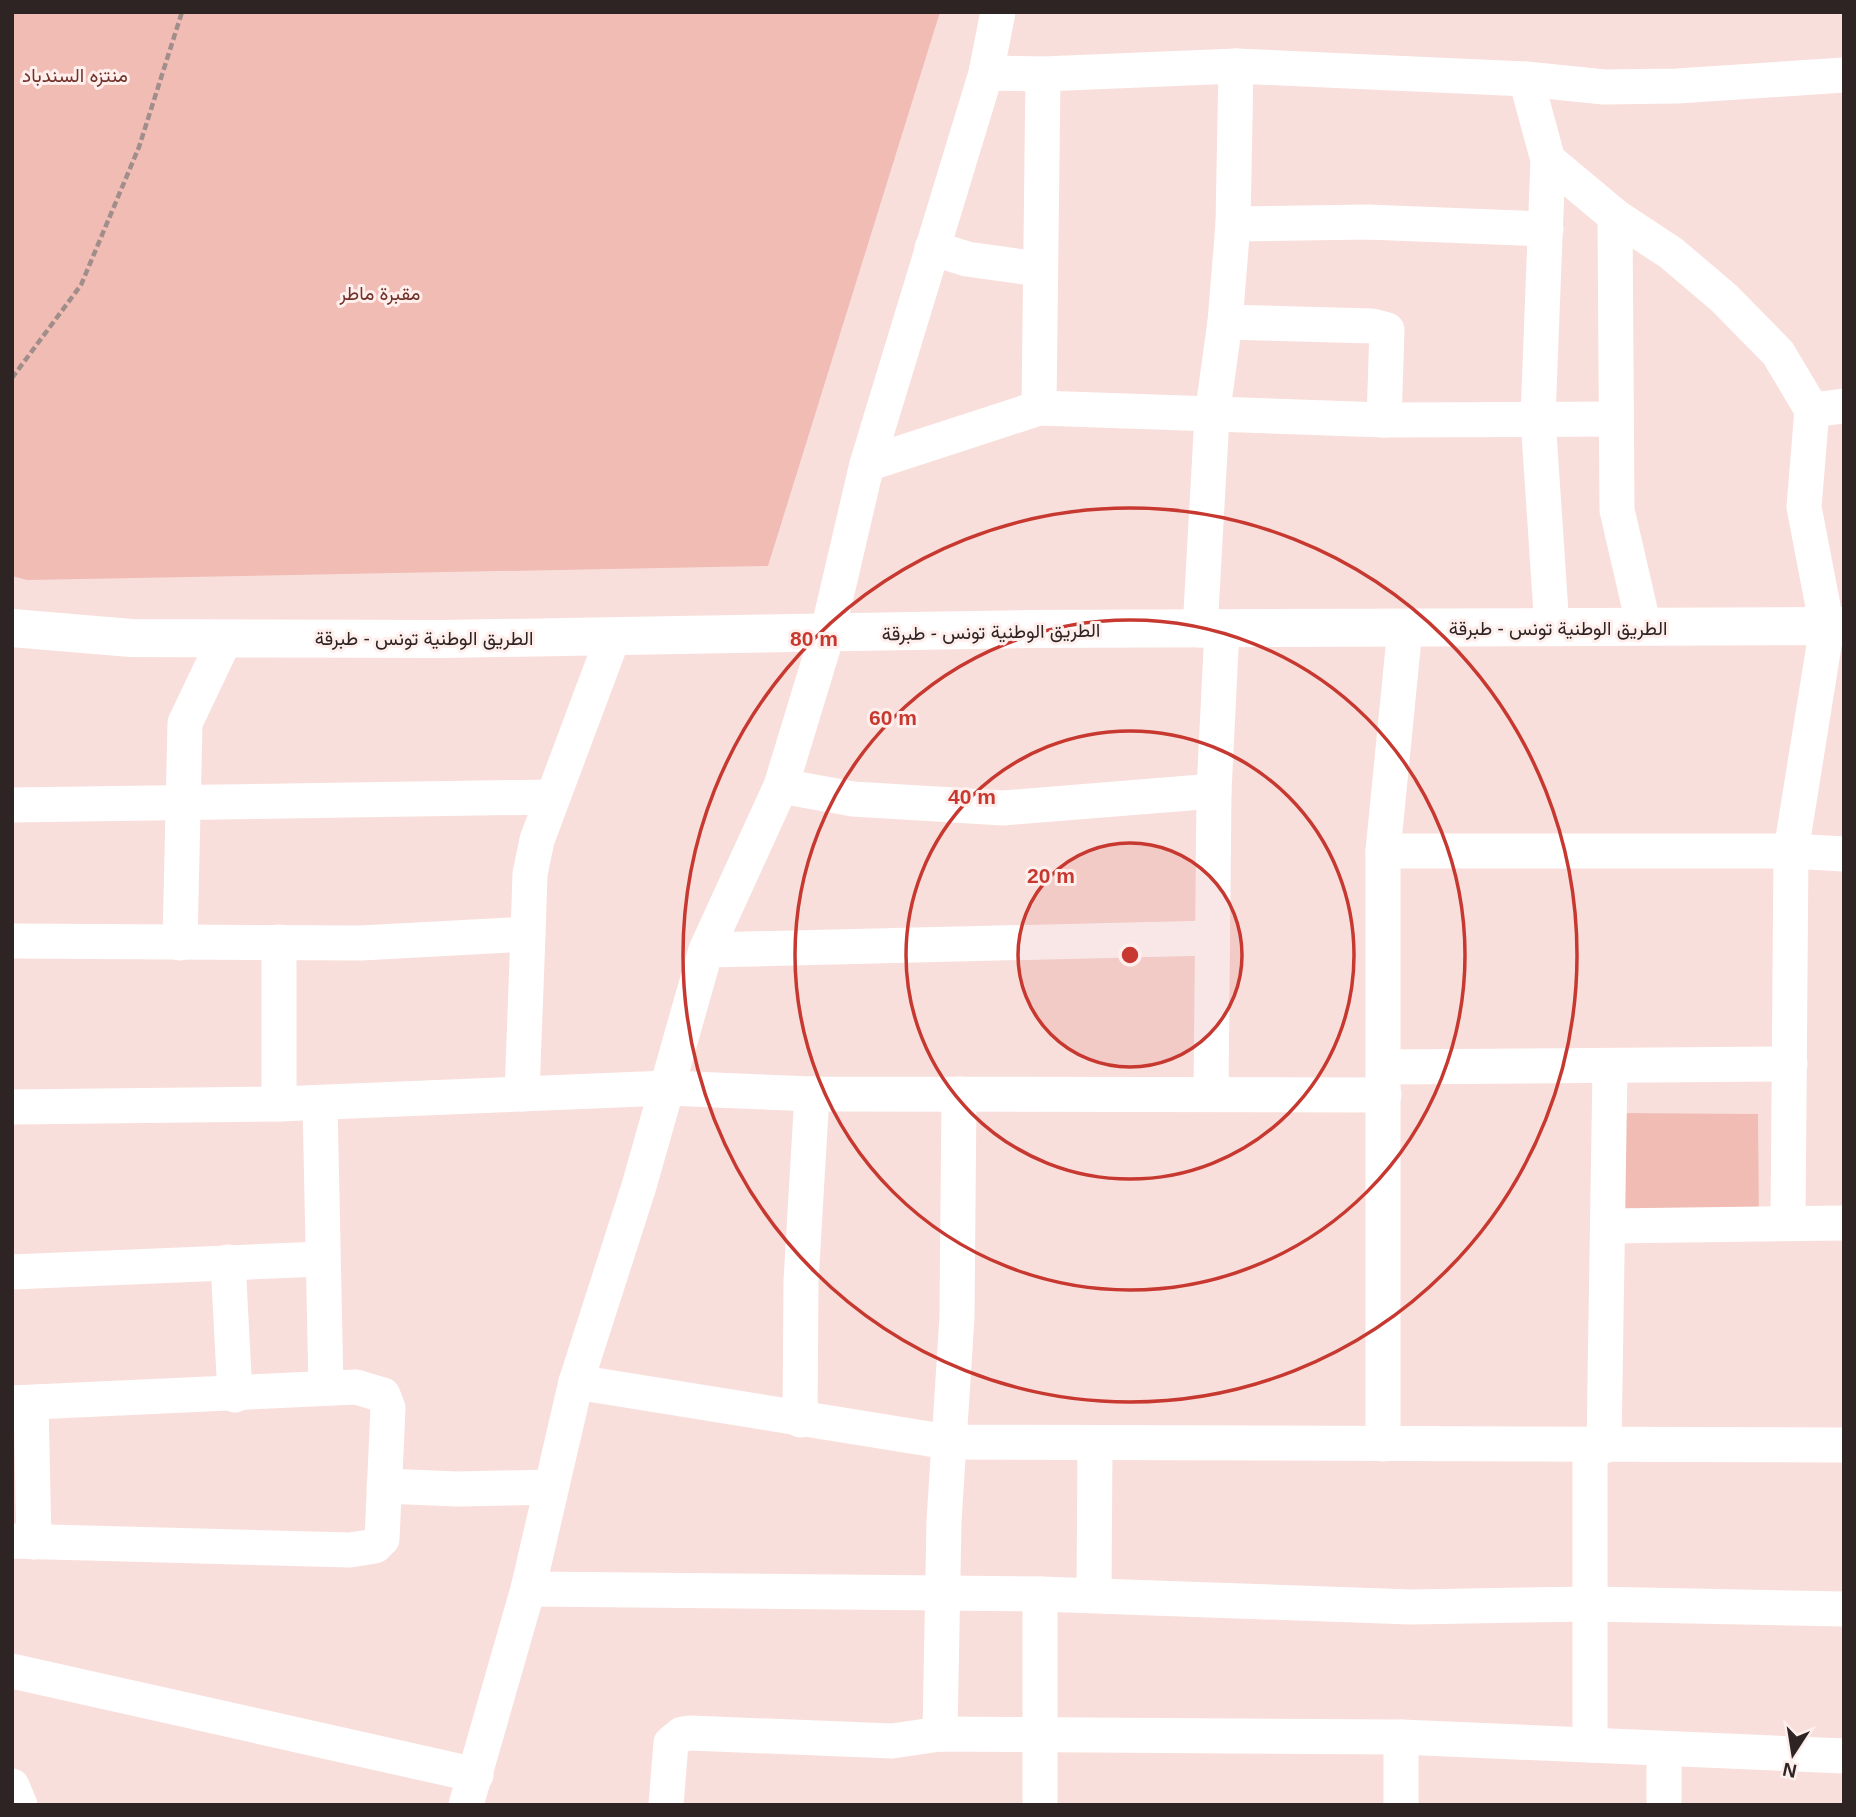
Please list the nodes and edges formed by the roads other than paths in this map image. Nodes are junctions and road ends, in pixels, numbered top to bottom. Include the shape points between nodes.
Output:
1 (998, 12) edge
2 (1236, 66) junction
3 (986, 72) junction
4 (1043, 74) junction
5 (1844, 75) edge
6 (1526, 79) junction
7 (1548, 160) junction
8 (1615, 216) junction
9 (1233, 224) junction
10 (1546, 229) junction
11 (932, 248) junction
12 (1038, 269) junction
13 (1225, 322) junction
14 (1039, 408) junction
15 (1828, 408) edge
16 (1212, 416) junction
17 (1538, 418) junction
18 (1614, 419) junction
19 (1384, 420) junction
20 (867, 464) junction
21 (1835, 626) edge
22 (1644, 627) junction
23 (12, 628) edge
24 (1405, 628) junction
25 (1552, 628) junction
26 (1211, 629) junction
27 (828, 635) junction
28 (614, 638) junction
29 (225, 639) junction
30 (780, 786) junction
31 (1214, 791) junction
32 (552, 797) junction
33 (183, 802) junction
34 (12, 805) edge
35 (1383, 850) junction
36 (1791, 851) junction
37 (1844, 854) edge
38 (528, 934) junction
39 (1212, 939) junction
40 (12, 941) edge
41 (279, 942) junction
42 (180, 943) junction
43 (706, 950) junction
44 (1790, 1064) junction
45 (1610, 1067) junction
46 (1384, 1081) junction
47 (667, 1087) junction
48 (522, 1094) junction
49 (812, 1094) junction
50 (959, 1094) junction
51 (1211, 1094) junction
52 (320, 1103) junction
53 (279, 1104) junction
54 (12, 1107) edge
55 (1788, 1223) junction
56 (1844, 1223) edge
57 (1609, 1226) junction
58 (321, 1259) junction
59 (228, 1262) junction
60 (12, 1272) edge
61 (576, 1382) junction
62 (326, 1387) junction
63 (235, 1395) junction
64 (22, 1403) edge
65 (800, 1420) junction
66 (948, 1442) junction
67 (1095, 1444) junction
68 (1383, 1444) junction
69 (1844, 1445) edge
70 (1597, 1447) junction
71 (384, 1486) junction
72 (551, 1487) junction
73 (23, 1542) edge
74 (528, 1589) junction
75 (942, 1592) junction
76 (1040, 1594) junction
77 (1094, 1595) junction
78 (1590, 1604) junction
79 (1844, 1609) edge
80 (12, 1671) edge
81 (940, 1734) junction
82 (1040, 1734) junction
83 (1401, 1737) junction
84 (1590, 1745) junction
85 (1664, 1751) junction
86 (1844, 1756) edge
87 (12, 1786) edge
88 (471, 1790) edge
89 (20, 1805) edge
90 (666, 1805) edge
91 (1040, 1805) edge
92 (1401, 1805) edge
93 (1664, 1805) edge

1 - 3 street
2 - 4 street
2 - 6 street
2 - 9 street
3 - 4 street
3 - 11 street
4 - 12 street
5 - 6 street via 1653,87
6 - 7 street
7 - 8 street
7 - 10 street
8 - 15 street via 1671,253 1724,298
8 - 18 street
9 - 10 street via 1367,222
9 - 13 street
10 - 17 street
11 - 12 street via 967,259
11 - 20 street
12 - 14 street
13 - 16 street
13 - 19 street via 1387,330
14 - 16 street
14 - 20 street
15 - 21 street via 1804,507
16 - 19 street
16 - 26 street
17 - 18 street
17 - 19 street
17 - 25 street
18 - 22 street via 1617,510
20 - 27 street
21 - 22 main road, الطريق الوطنية تونس - طبرقة
21 - 36 street
22 - 25 main road, الطريق الوطنية تونس - طبرقة
23 - 29 main road, الطريق الوطنية تونس - طبرقة via 131,638
24 - 25 main road, الطريق الوطنية تونس - طبرقة
24 - 26 main road, الطريق الوطنية تونس - طبرقة
24 - 35 street
26 - 27 main road, الطريق الوطنية تونس - طبرقة
26 - 31 street
27 - 28 main road, الطريق الوطنية تونس - طبرقة
27 - 30 street
28 - 29 main road, الطريق الوطنية تونس - طبرقة
28 - 32 street
29 - 33 street via 185,723
30 - 31 street via 853,799 1003,808
30 - 43 street
31 - 39 street
32 - 33 street
32 - 38 street via 530,874
33 - 34 street
33 - 42 street
35 - 36 street
35 - 46 street
36 - 37 street
36 - 44 street
38 - 41 street via 361,943
38 - 48 street
39 - 43 street
39 - 51 street
40 - 42 street
41 - 42 street
41 - 53 street
43 - 47 street
44 - 45 street
44 - 55 street
45 - 46 street
45 - 57 street
46 - 51 street
46 - 68 street
47 - 48 street
47 - 49 street
47 - 61 street
48 - 52 street
49 - 50 street
49 - 65 street
50 - 51 street
50 - 66 street via 957,1317
52 - 53 street
52 - 58 street
53 - 54 street
55 - 56 street
55 - 57 street
57 - 70 street
58 - 59 street
58 - 62 street
59 - 60 street
59 - 63 street
61 - 65 street
61 - 72 street
62 - 63 street
62 - 71 street via 366,1388 386,1400
63 - 64 street
64 - 73 street
65 - 66 street
66 - 67 street
66 - 75 street
67 - 68 street
67 - 77 street
68 - 70 street
69 - 70 street
70 - 78 street
71 - 72 street
71 - 73 street via 382,1539 365,1548
72 - 74 street
74 - 75 street
74 - 88 street
75 - 76 street
75 - 81 street
76 - 77 street
76 - 82 street
77 - 78 street via 1411,1607
78 - 79 street
78 - 84 street
80 - 88 street
81 - 82 street
81 - 90 street via 892,1741 682,1734 671,1743
82 - 83 street
82 - 91 street
83 - 84 street
83 - 92 street
84 - 85 street
85 - 86 street
85 - 93 street
87 - 89 street

